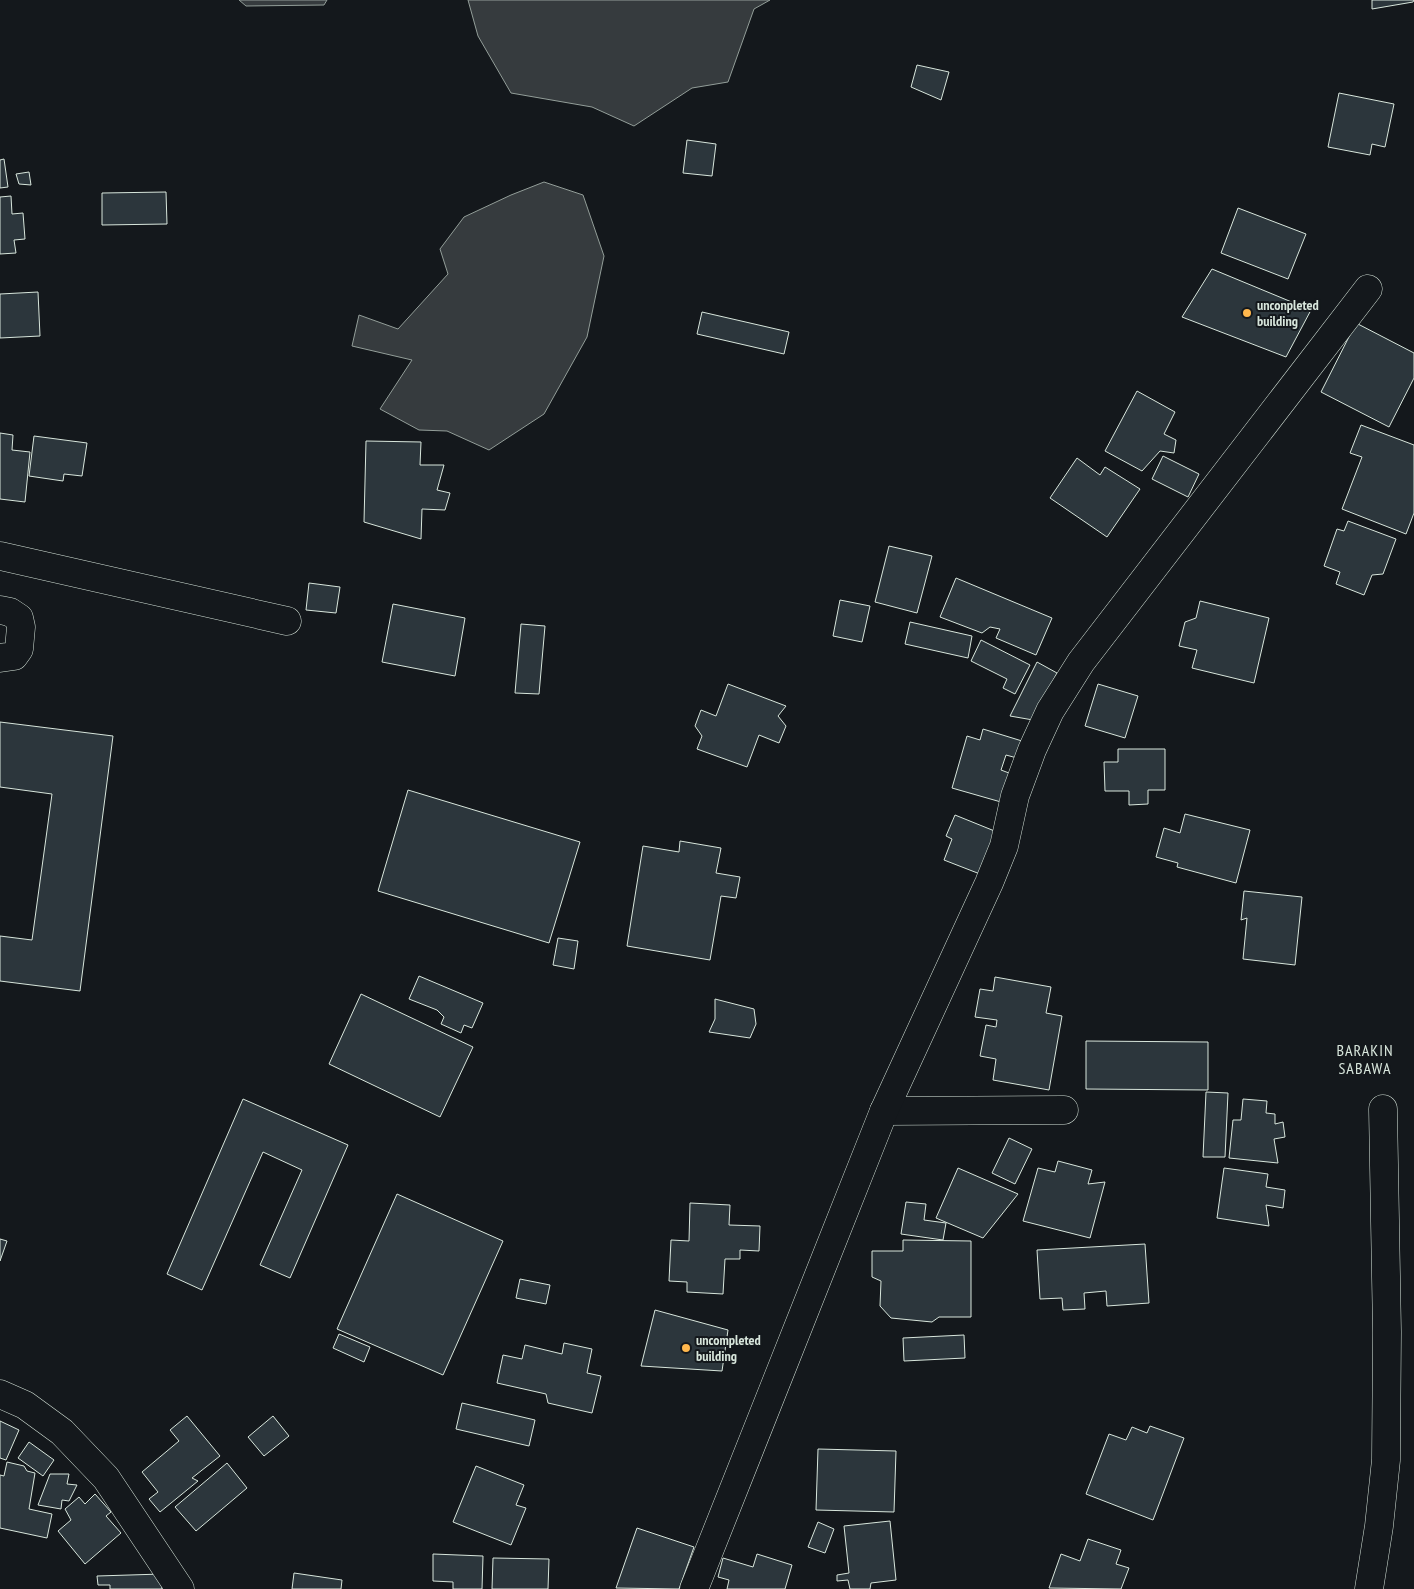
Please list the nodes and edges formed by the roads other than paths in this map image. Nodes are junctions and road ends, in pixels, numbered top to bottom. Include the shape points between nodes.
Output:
1 (1368, 289) dead end
2 (0, 556) edge
3 (0, 610) edge
4 (287, 621) dead end
5 (0, 658) edge
6 (1383, 1109) dead end
7 (1064, 1110) dead end
8 (884, 1111) junction
9 (0, 1394) edge
10 (180, 1589) edge
11 (694, 1589) edge
12 (1369, 1589) edge

1 - 8 street via 1082,662 1050,711 1015,796 1004,846 989,883
2 - 4 street
3 - 5 street via 19,618 21,627 19,649 14,656
6 - 12 street via 1386,1460
7 - 8 street
8 - 11 street
9 - 10 street via 24,1405 62,1432 106,1478

